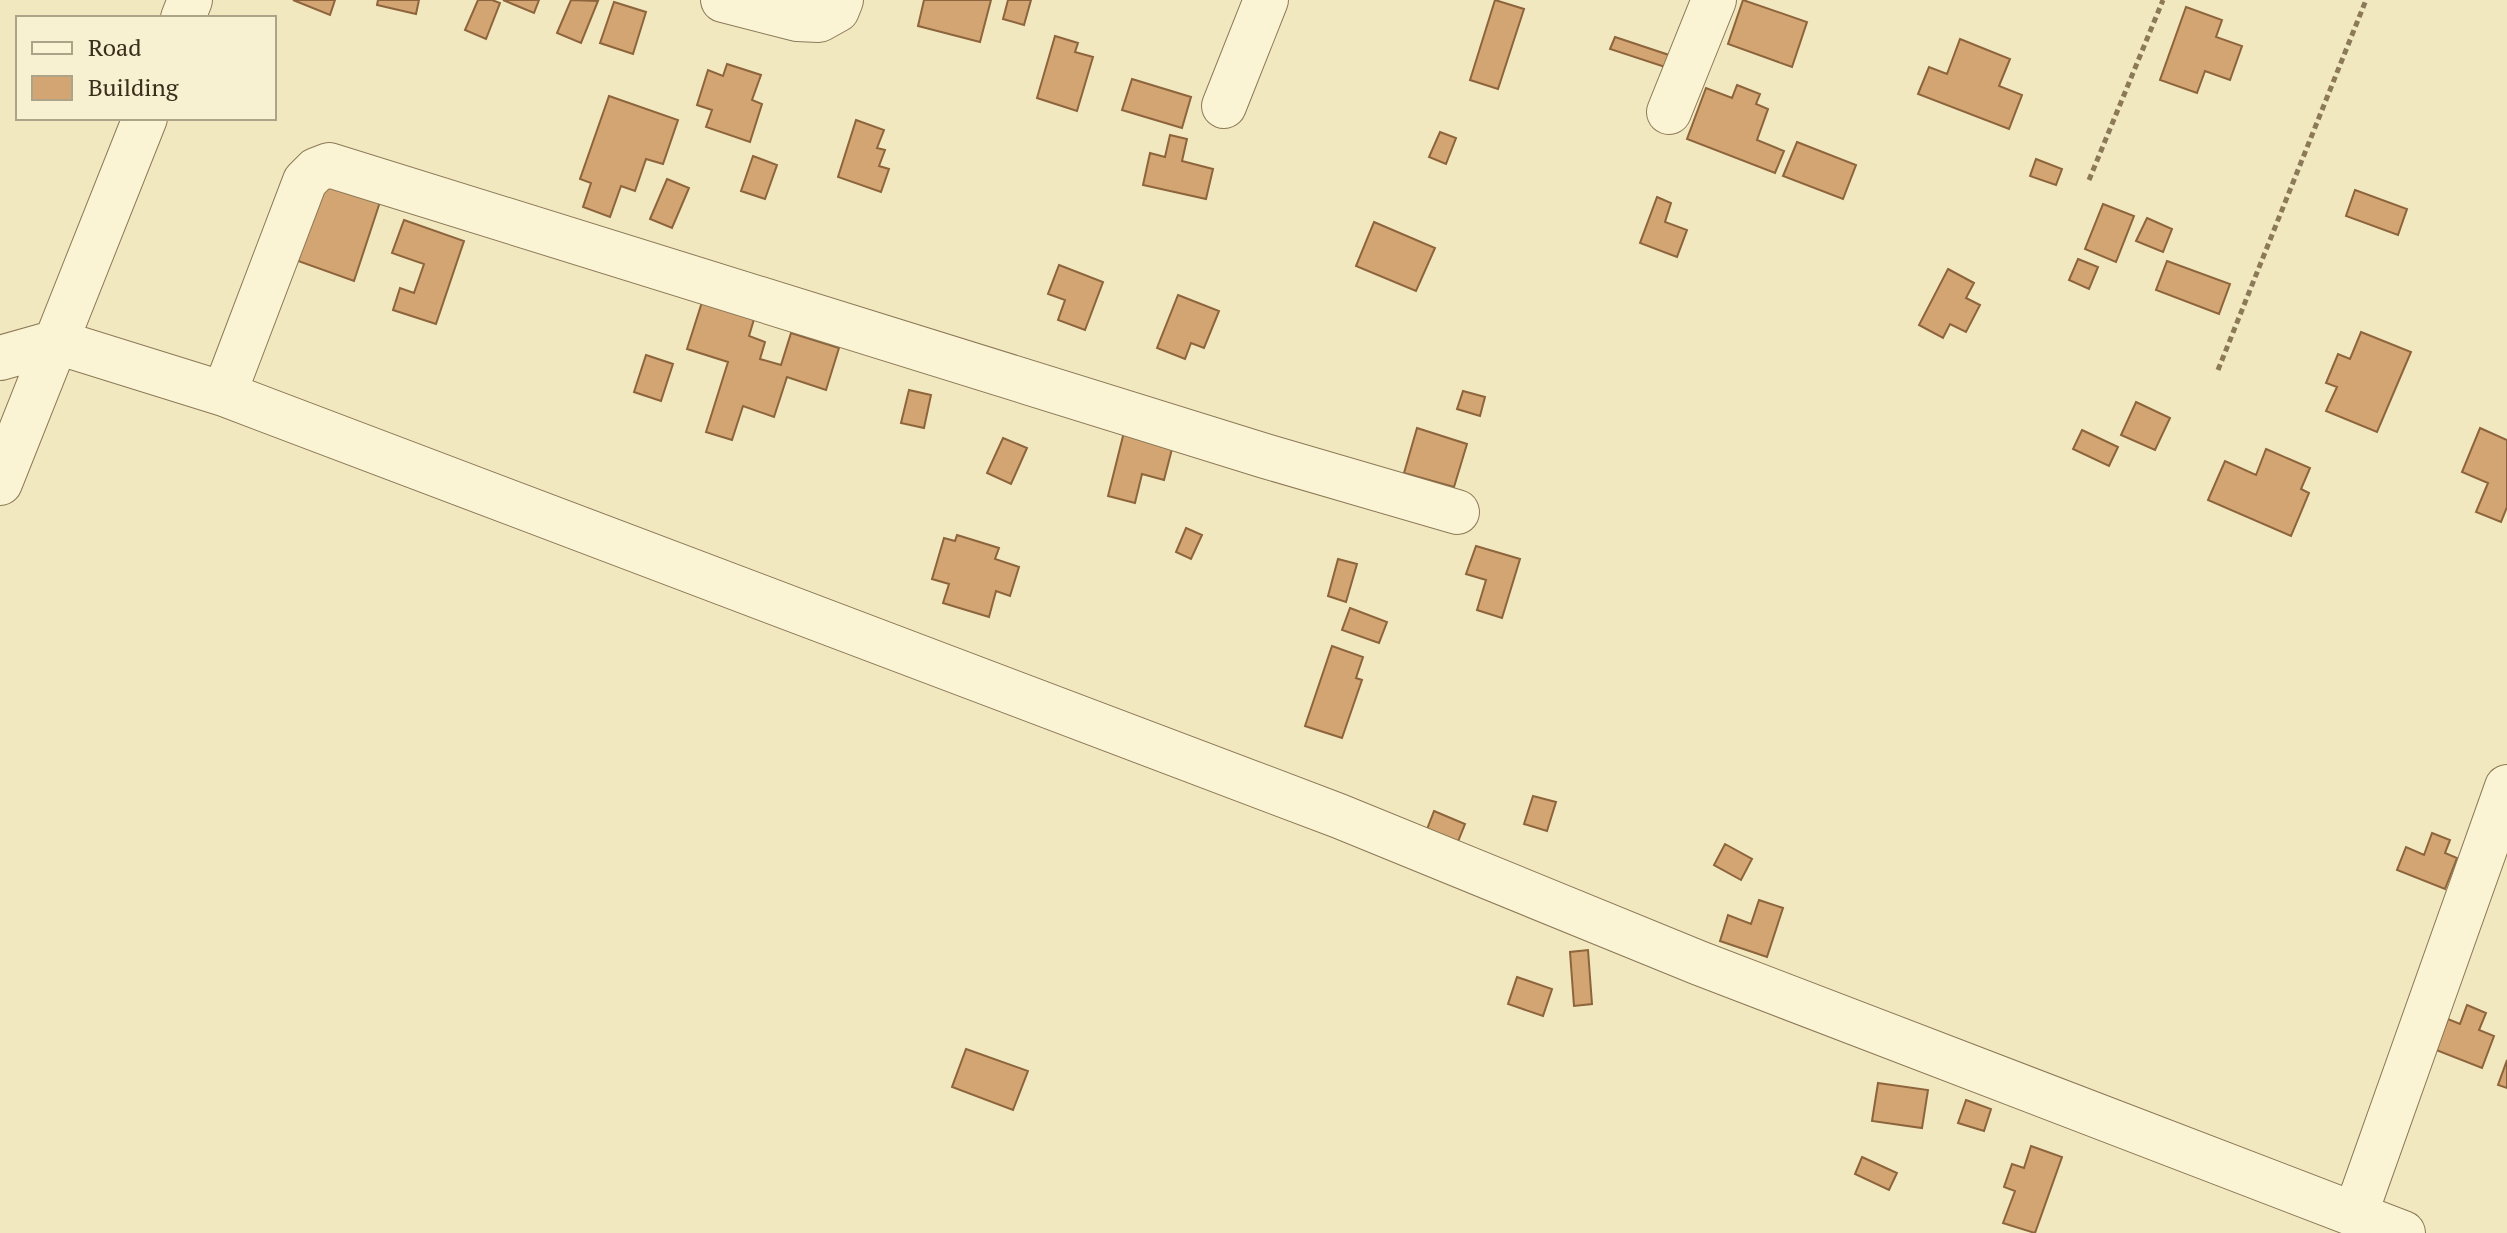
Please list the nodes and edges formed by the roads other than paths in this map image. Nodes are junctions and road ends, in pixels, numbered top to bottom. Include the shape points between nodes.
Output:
1 (723, 0) edge
2 (841, 0) edge
3 (1266, 0) edge
4 (1714, 0) edge
5 (1224, 106) dead end
6 (1669, 112) dead end
7 (144, 120) edge
8 (57, 342) junction
9 (0, 358) edge
10 (224, 394) junction
11 (0, 483) edge
12 (1457, 512) dead end
13 (2507, 787) edge
14 (2355, 1215) junction
15 (2403, 1233) edge

1 - 2 street via 819,20 837,10
3 - 5 street
4 - 6 street
7 - 8 street
8 - 9 street
8 - 10 street
8 - 11 street
10 - 12 street via 305,181 329,165
10 - 14 street via 1339,816 1699,963
13 - 14 street
14 - 15 street

